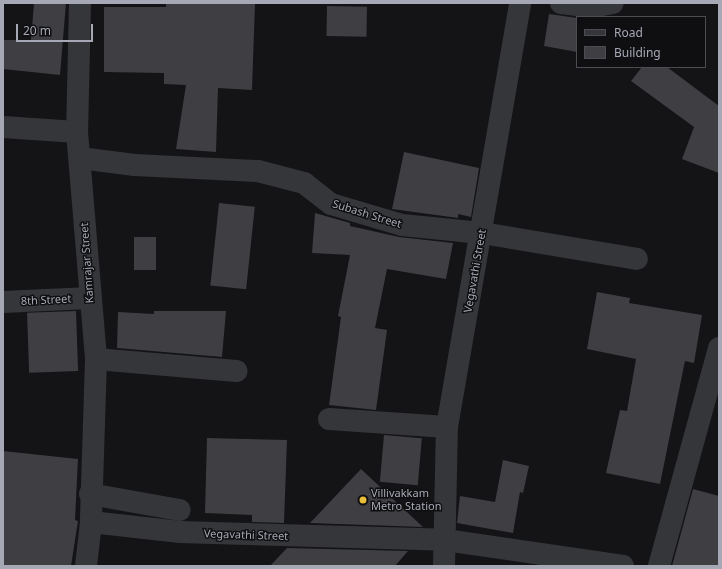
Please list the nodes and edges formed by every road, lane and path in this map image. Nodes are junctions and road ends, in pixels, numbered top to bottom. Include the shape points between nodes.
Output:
1 (80, 3) edge
2 (520, 3) edge
3 (562, 3) edge
4 (613, 3) edge
5 (3, 127) edge
6 (77, 132) junction
7 (80, 158) junction
8 (482, 233) junction
9 (637, 259) dead end
10 (90, 298) junction
11 (3, 302) edge
12 (719, 348) edge
13 (96, 359) junction
14 (236, 371) dead end
15 (329, 419) dead end
16 (447, 427) junction
17 (90, 494) junction
18 (180, 510) dead end
19 (91, 522) junction
20 (445, 540) junction
21 (86, 566) edge
22 (444, 566) edge
23 (623, 566) edge
24 (659, 566) edge

1 - 6 street, Kamrajar Street
2 - 8 street, Vegavathi Street
3 - 4 street via 592,7
5 - 6 street
6 - 7 street, Kamrajar Street
7 - 8 street, Subash Street via 135,165 258,171 304,183 331,204 402,226
7 - 10 street, Kamrajar Street
8 - 9 street, Subash Street
8 - 16 street, Vegavathi Street
10 - 11 street, 8th Street
10 - 13 street, Kamrajar Street
12 - 24 street
13 - 14 street
13 - 17 street, Kamrajar Street
15 - 16 street
16 - 20 street, Vegavathi Street
17 - 18 street
17 - 19 street, Kamrajar Street
19 - 20 street, Vegavathi Street via 180,532
19 - 21 street
20 - 22 street, Vegavathi Street
20 - 23 street, Vegavathi Street

